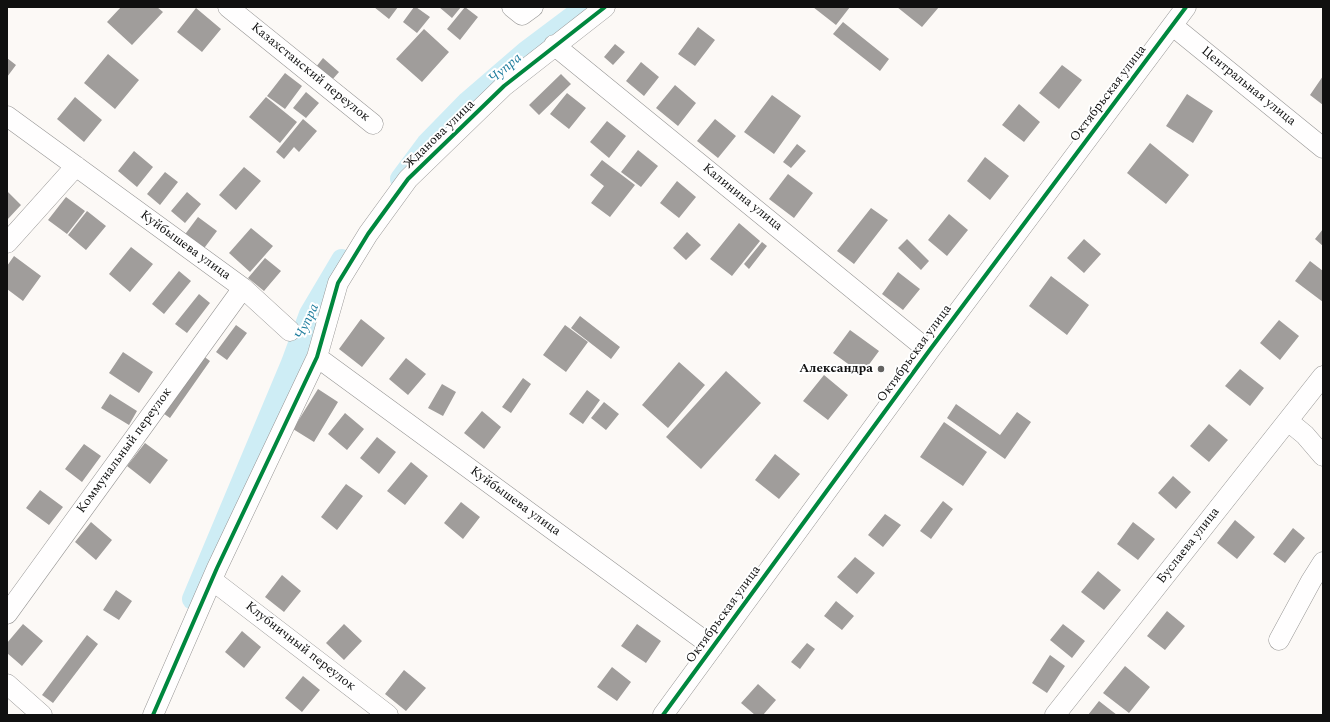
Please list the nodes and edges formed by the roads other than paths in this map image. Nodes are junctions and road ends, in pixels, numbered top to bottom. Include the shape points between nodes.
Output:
1 (228, 7) edge
2 (605, 7) edge
3 (1186, 7) edge
4 (1173, 26) junction
5 (554, 46) junction
6 (7, 116) edge
7 (373, 124) dead end
8 (1323, 148) edge
9 (76, 166) junction
10 (7, 243) edge
11 (243, 288) junction
12 (290, 331) dead end
13 (929, 351) junction
14 (317, 357) junction
15 (1323, 376) edge
16 (1288, 421) junction
17 (1323, 456) edge
18 (1323, 562) edge
19 (212, 580) junction
20 (7, 614) edge
21 (1279, 640) dead end
22 (713, 647) junction
23 (7, 684) edge
24 (42, 715) edge
25 (153, 715) edge
26 (388, 715) edge
27 (663, 715) edge
28 (1055, 715) edge

1 - 7 street, Казахстанский переулок
2 - 5 street, Жданова улица
3 - 4 street, Октябрьская улица
4 - 8 street, Центральная улица
4 - 13 street, Октябрьская улица
5 - 13 street, Калинина улица
5 - 14 street, Жданова улица via 504,86 408,179 368,234 338,283
6 - 9 street, Куйбышева улица
9 - 10 street
9 - 11 street, Куйбышева улица
11 - 12 street, Куйбышева улица
11 - 20 street, Коммунальный переулок
13 - 22 street, Октябрьская улица
14 - 19 street, Жданова улица
14 - 22 street, Куйбышева улица
15 - 16 street, Буслаева улица
16 - 17 street
16 - 28 street, Буслаева улица
18 - 21 street
19 - 25 street, Жданова улица
19 - 26 street, Клубничный переулок
22 - 27 street, Октябрьская улица
23 - 24 street

